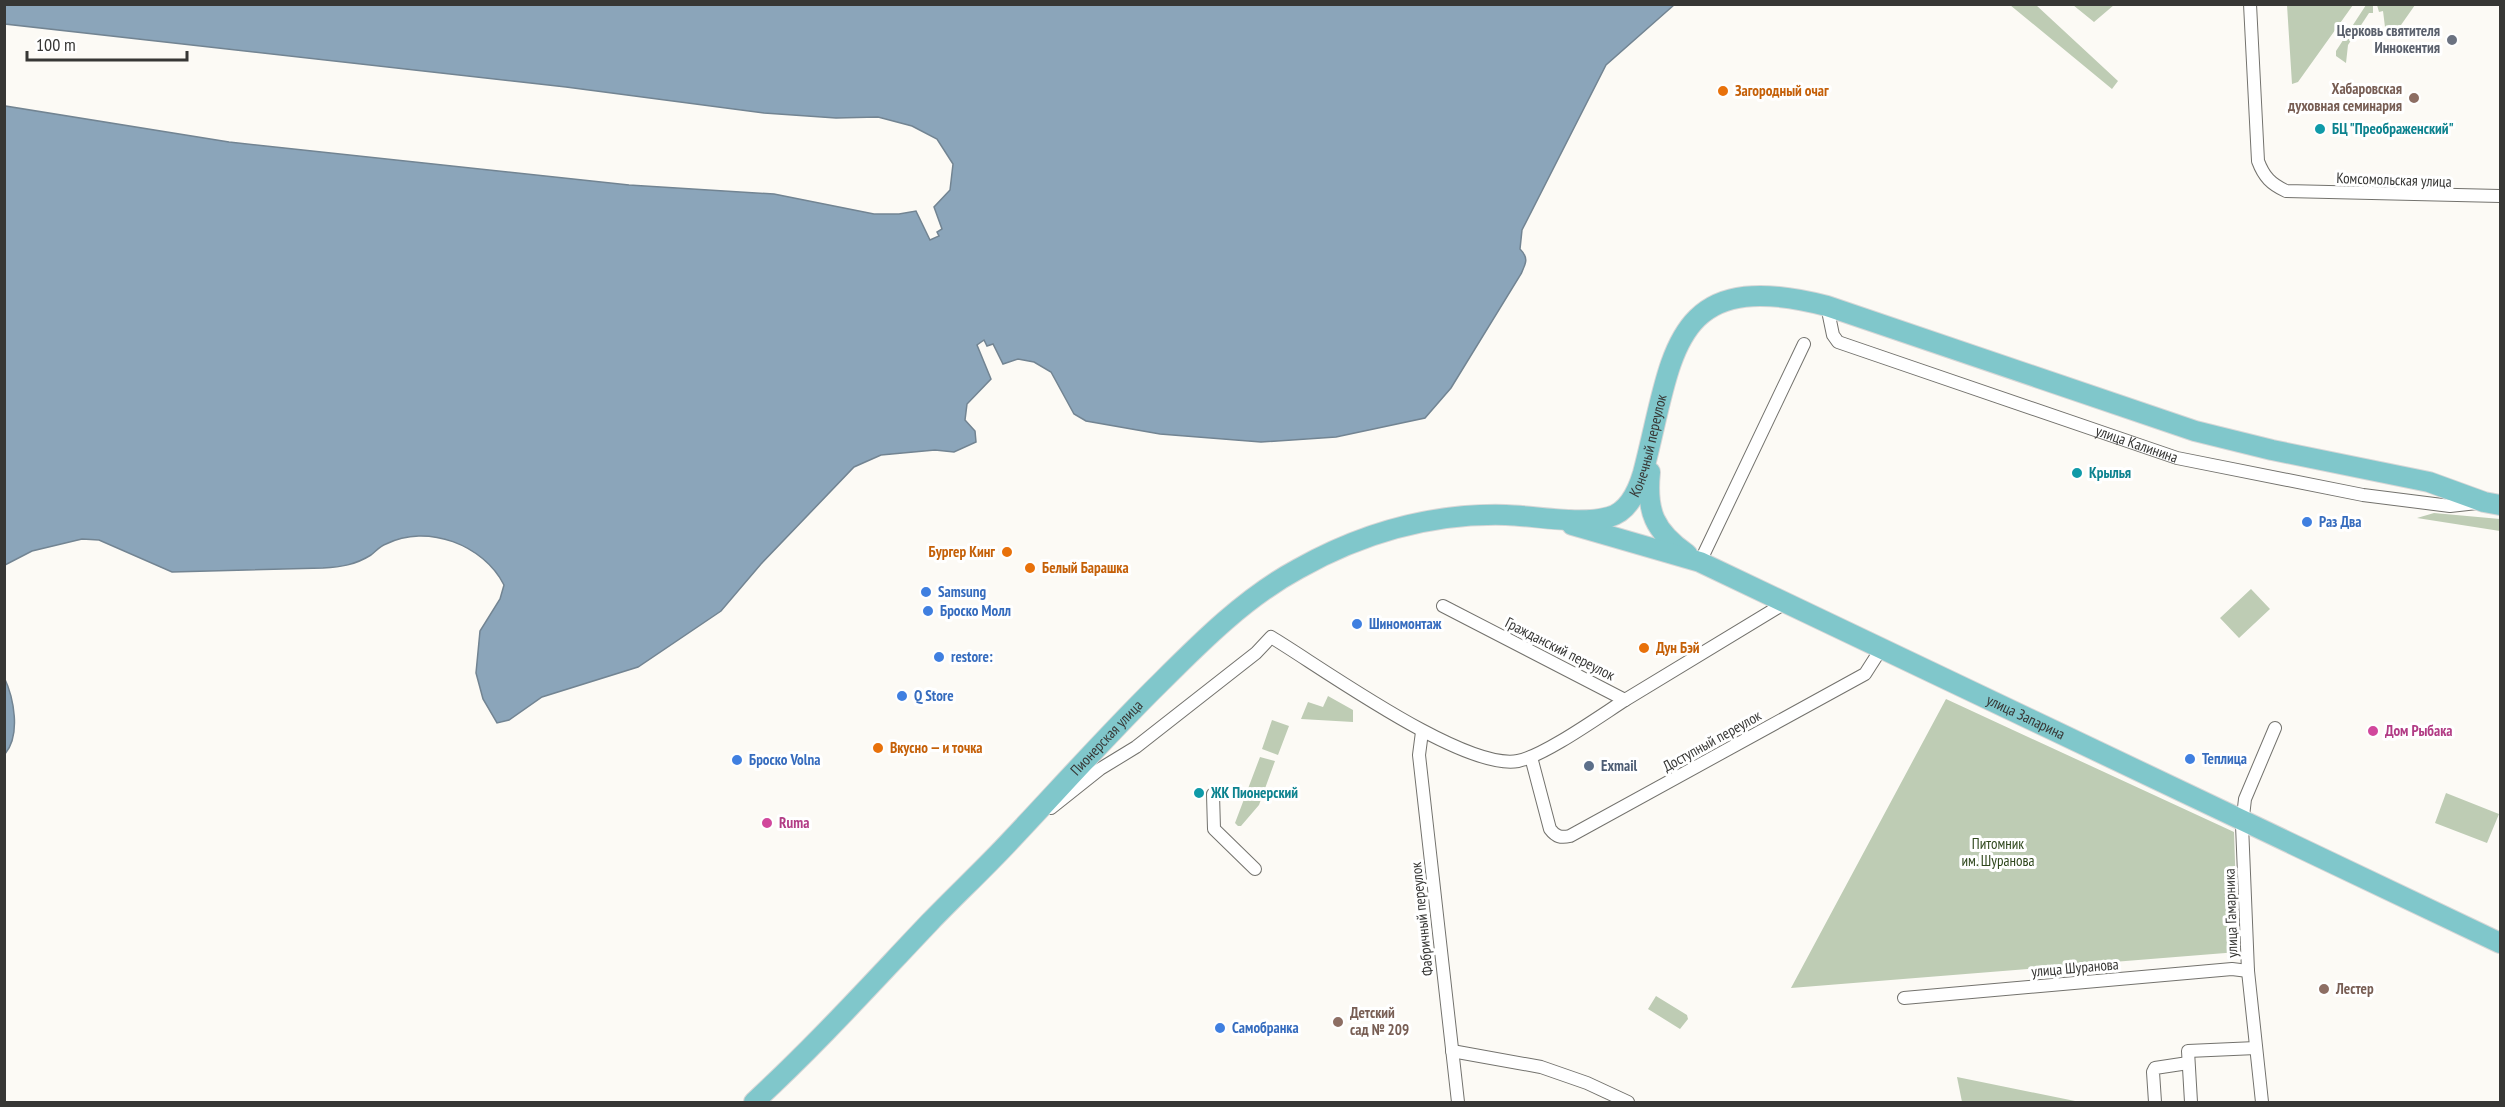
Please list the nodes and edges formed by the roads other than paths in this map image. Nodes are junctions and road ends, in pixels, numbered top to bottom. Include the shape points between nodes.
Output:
1 (2250, 4) edge
2 (2500, 196) edge
3 (1827, 306) junction
4 (1710, 308) joint
5 (1804, 344) dead end
6 (1654, 428) junction
7 (2492, 503) edge
8 (1540, 517) junction
9 (1700, 562) junction
10 (1785, 603) junction
11 (1443, 606) dead end
12 (1881, 649) junction
13 (1625, 700) junction
14 (2275, 728) dead end
15 (1422, 732) junction
16 (1531, 757) junction
17 (1213, 794) dead end
18 (2244, 822) junction
19 (1011, 841) junction
20 (1255, 868) dead end
21 (2500, 944) edge
22 (2248, 971) junction
23 (1904, 998) dead end
24 (2256, 1048) junction
25 (1452, 1051) junction
26 (2188, 1063) junction
27 (754, 1102) edge
28 (1458, 1102) edge
29 (1628, 1102) edge
30 (2155, 1102) edge
31 (2191, 1102) edge
32 (2262, 1102) edge

1 - 2 street, Комсомольская улица via 2258,161 2266,178 2286,190
3 - 4 main road, улица Калинина via 1771,295 1730,298
3 - 7 main road, улица Калинина via 2195,431 2429,482
3 - 7 street, улица Калинина via 1838,342 2177,458 2363,495 2450,507
4 - 6 main road, Конечный переулок via 1691,326 1672,356
5 - 9 street
6 - 8 main road, Конечный переулок via 1639,486 1628,504 1612,516
6 - 9 main road via 1648,502 1654,520 1671,541
8 - 9 main road, улица Запарина
8 - 19 main road, Пионерская улица via 1469,514 1427,520 1382,532 1297,569 1213,632 1085,758
9 - 10 main road, улица Запарина
10 - 12 main road, улица Запарина
10 - 13 street, Гражданский переулок
11 - 13 street, Гражданский переулок
12 - 16 street, Доступный переулок via 1865,674 1570,836 1561,838 1550,829
12 - 18 main road, улица Запарина
13 - 16 street
14 - 18 street, улица Гамарника via 2246,799
15 - 16 street via 1484,757 1509,762
15 - 19 street via 1271,637 1256,653
15 - 25 street, Фабричный переулок via 1419,755
17 - 20 street via 1214,829
18 - 21 main road, улица Запарина
18 - 22 street, улица Гамарника
19 - 27 main road, Пионерская улица via 809,1051
22 - 23 street, улица Шуранова via 2232,969
22 - 24 street, улица Гамарника
24 - 26 street via 2188,1051
24 - 32 street, улица Гамарника
25 - 28 street, Фабричный переулок
25 - 29 street via 1541,1067
26 - 30 street via 2155,1068
26 - 31 street

